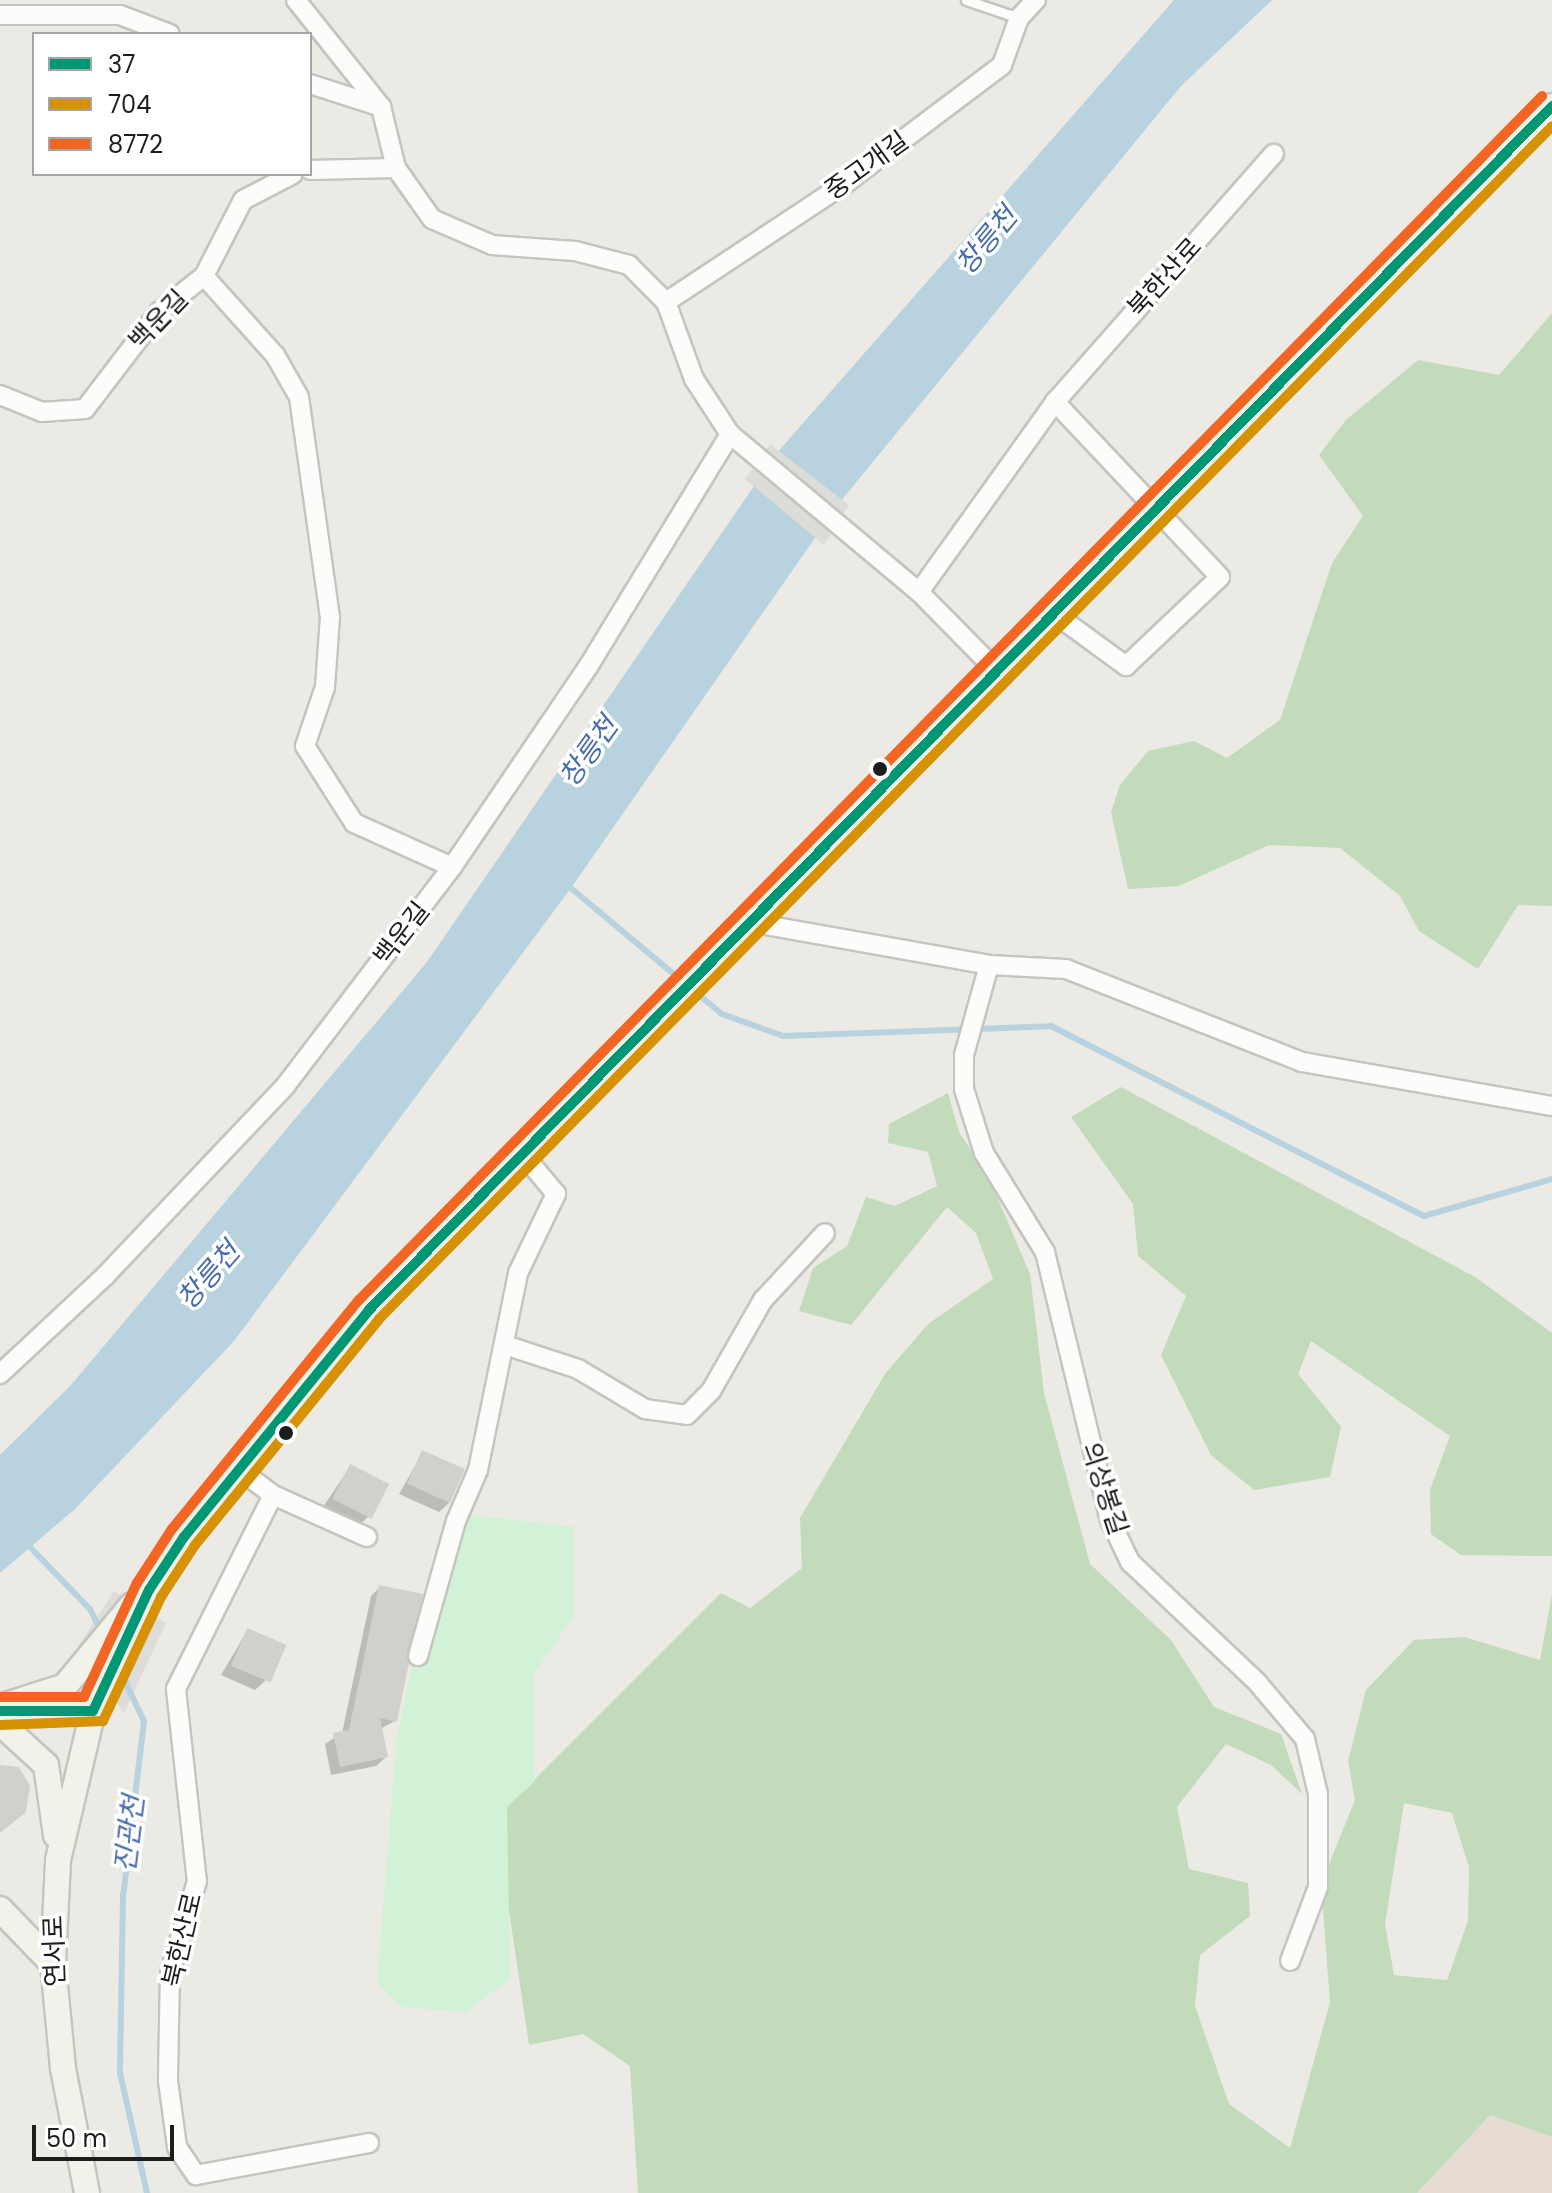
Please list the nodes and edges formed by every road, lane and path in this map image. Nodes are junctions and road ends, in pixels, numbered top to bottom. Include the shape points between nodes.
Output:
1 (296, 0) edge
2 (966, 0) edge
3 (1036, 0) edge
4 (0, 15) edge
5 (1019, 18) junction
6 (165, 32) edge
7 (312, 85) edge
8 (1552, 106) edge
9 (381, 107) junction
10 (1274, 154) dead end
11 (396, 168) junction
12 (312, 170) edge
13 (289, 176) edge
14 (204, 276) junction
15 (666, 302) junction
16 (0, 395) edge
17 (1055, 402) junction
18 (730, 434) junction
19 (1155, 505) junction
20 (919, 592) junction
21 (1052, 612) junction
22 (996, 670) junction
23 (452, 867) junction
24 (754, 923) junction
25 (989, 965) junction
26 (1552, 1106) edge
27 (522, 1153) junction
28 (825, 1233) dead end
29 (505, 1345) junction
30 (0, 1374) edge
31 (236, 1467) junction
32 (273, 1495) junction
33 (367, 1537) dead end
34 (149, 1590) junction
35 (418, 1656) dead end
36 (0, 1709) edge
37 (93, 1711) junction
38 (0, 1723) edge
39 (58, 1860) junction
40 (0, 1909) edge
41 (1290, 1961) dead end
42 (53, 1964) junction
43 (369, 2143) dead end
44 (87, 2193) edge

1 - 9 street
2 - 5 lane
3 - 5 street, 중고개길
4 - 6 street via 120,15
5 - 15 street, 중고개길 via 1002,65 847,182
7 - 9 street
8 - 19 main road
9 - 11 street
10 - 17 street, 북한산로
11 - 12 street
11 - 15 street via 432,219 492,245 575,251 629,265
13 - 14 street, 백운길 via 243,200
14 - 16 street, 백운길 via 160,311 85,409 42,412
14 - 23 street via 275,355 299,397 330,617 325,687 305,746 354,823
15 - 18 street via 694,379
17 - 19 street
17 - 20 street, 북한산로
18 - 20 street
18 - 23 street, 백운길 via 588,667
19 - 21 main road
19 - 21 street via 1220,577 1126,666
20 - 22 street
21 - 22 main road
22 - 24 main road
23 - 30 street, 백운길 via 286,1085 95,1287
24 - 25 street
24 - 27 main road
25 - 26 street via 1066,969 1302,1062
25 - 41 street, 의상봉길 via 964,1055 964,1089 984,1153 1045,1252 1110,1520 1130,1562 1256,1681 1305,1739 1318,1794 1318,1887
27 - 29 street via 556,1194 518,1273
27 - 31 main road via 369,1310
28 - 29 street via 763,1300 711,1391 687,1415 645,1409 578,1369
29 - 35 street via 478,1470 456,1521
31 - 32 street
31 - 34 main road
32 - 33 street
32 - 43 street, 북한산로 via 176,1689 197,1881 170,1972 168,2081 177,2147 196,2175
34 - 36 main road via 83,1672 35,1699
34 - 37 main road, 연서로
36 - 37 main road
37 - 39 main road, 연서로
38 - 39 main road via 46,1765
39 - 42 main road, 연서로
40 - 42 main road
42 - 44 main road, 연서로 via 63,2068

